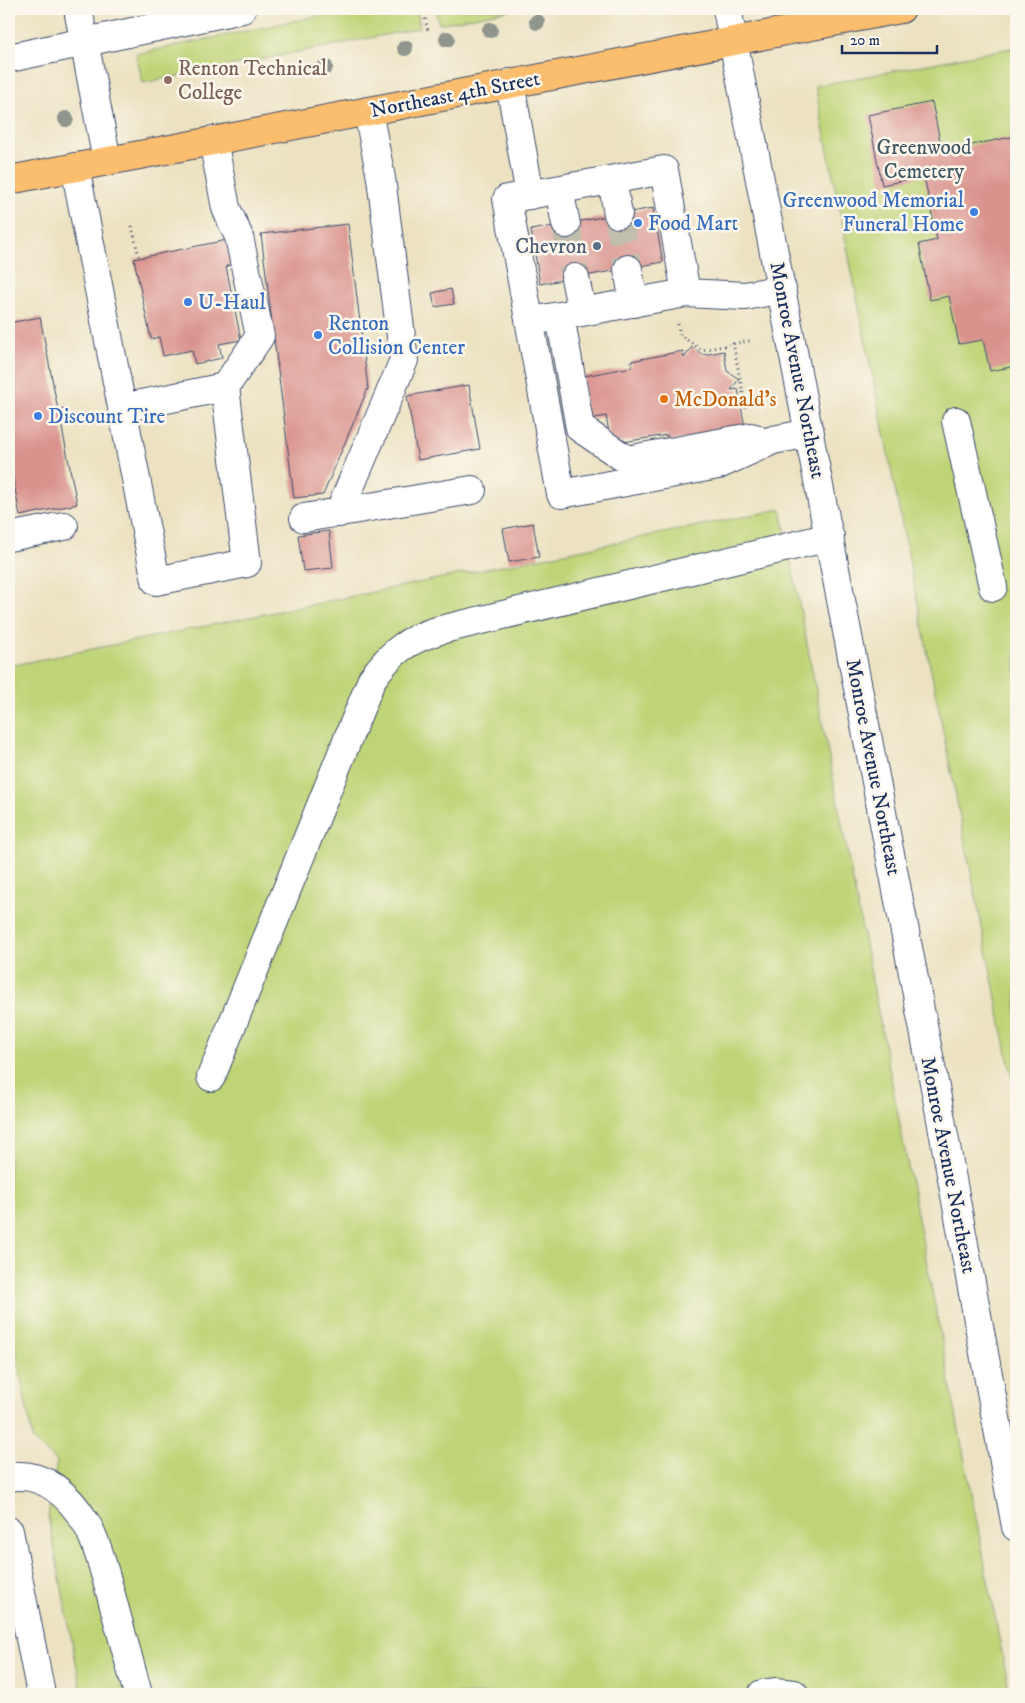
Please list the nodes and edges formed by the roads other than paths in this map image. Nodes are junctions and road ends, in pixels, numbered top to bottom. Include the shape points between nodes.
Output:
1 (78, 9) edge
2 (242, 9) edge
3 (727, 9) edge
4 (901, 9) edge
5 (734, 40) junction
6 (84, 42) junction
7 (9, 58) edge
8 (510, 83) junction
9 (368, 111) junction
10 (212, 140) junction
11 (107, 161) junction
12 (75, 167) junction
13 (9, 180) edge
14 (612, 180) junction
15 (559, 190) junction
16 (530, 195) junction
17 (618, 214) tunnel mouth
18 (566, 224) tunnel mouth
19 (628, 269) tunnel mouth
20 (576, 278) tunnel mouth
21 (782, 289) junction
22 (680, 294) junction
23 (634, 303) junction
24 (571, 314) junction
25 (529, 322) junction
26 (225, 387) junction
27 (122, 408) junction
28 (956, 421) dead end
29 (810, 433) junction
30 (762, 439) junction
31 (472, 490) dead end
32 (339, 512) junction
33 (304, 518) dead end
34 (64, 526) dead end
35 (9, 537) edge
36 (830, 537) junction
37 (993, 587) dead end
38 (211, 1077) dead end
39 (9, 1478) edge
40 (1016, 1527) edge
41 (9, 1531) edge
42 (42, 1694) edge
43 (138, 1694) edge
44 (762, 1694) edge
45 (794, 1694) edge

1 - 6 street
2 - 6 street
3 - 5 street, Monroe Avenue Northeast
4 - 5 main road, Northeast 4th Street
5 - 8 main road, Northeast 4th Street
5 - 21 street, Monroe Avenue Northeast
6 - 7 street
6 - 11 street
8 - 9 main road, Northeast 4th Street
8 - 16 street
9 - 10 main road, Northeast 4th Street
9 - 32 street via 382,178 404,360
10 - 11 main road, Northeast 4th Street
10 - 26 street via 226,208 239,237 260,336
11 - 12 main road, Northeast 4th Street
12 - 13 main road, Northeast 4th Street
12 - 27 street
14 - 15 street
14 - 17 street
14 - 22 street via 664,170
15 - 16 street
15 - 18 street
16 - 25 street via 507,199
19 - 23 street
20 - 24 street
21 - 22 street via 745,296
21 - 29 street, Monroe Avenue Northeast
22 - 23 street
23 - 24 street
24 - 25 street
24 - 30 street via 580,428 627,460
25 - 30 street via 561,494 718,465
26 - 27 street
26 - 27 street via 247,563 156,581
28 - 37 street
29 - 30 street
29 - 36 street, Monroe Avenue Northeast
31 - 32 street
32 - 33 street
34 - 35 street
36 - 38 street via 440,630 399,648 372,679
36 - 40 street, Monroe Avenue Northeast
39 - 43 street via 36,1478 53,1486 86,1523 102,1563
41 - 42 street
44 - 45 street

